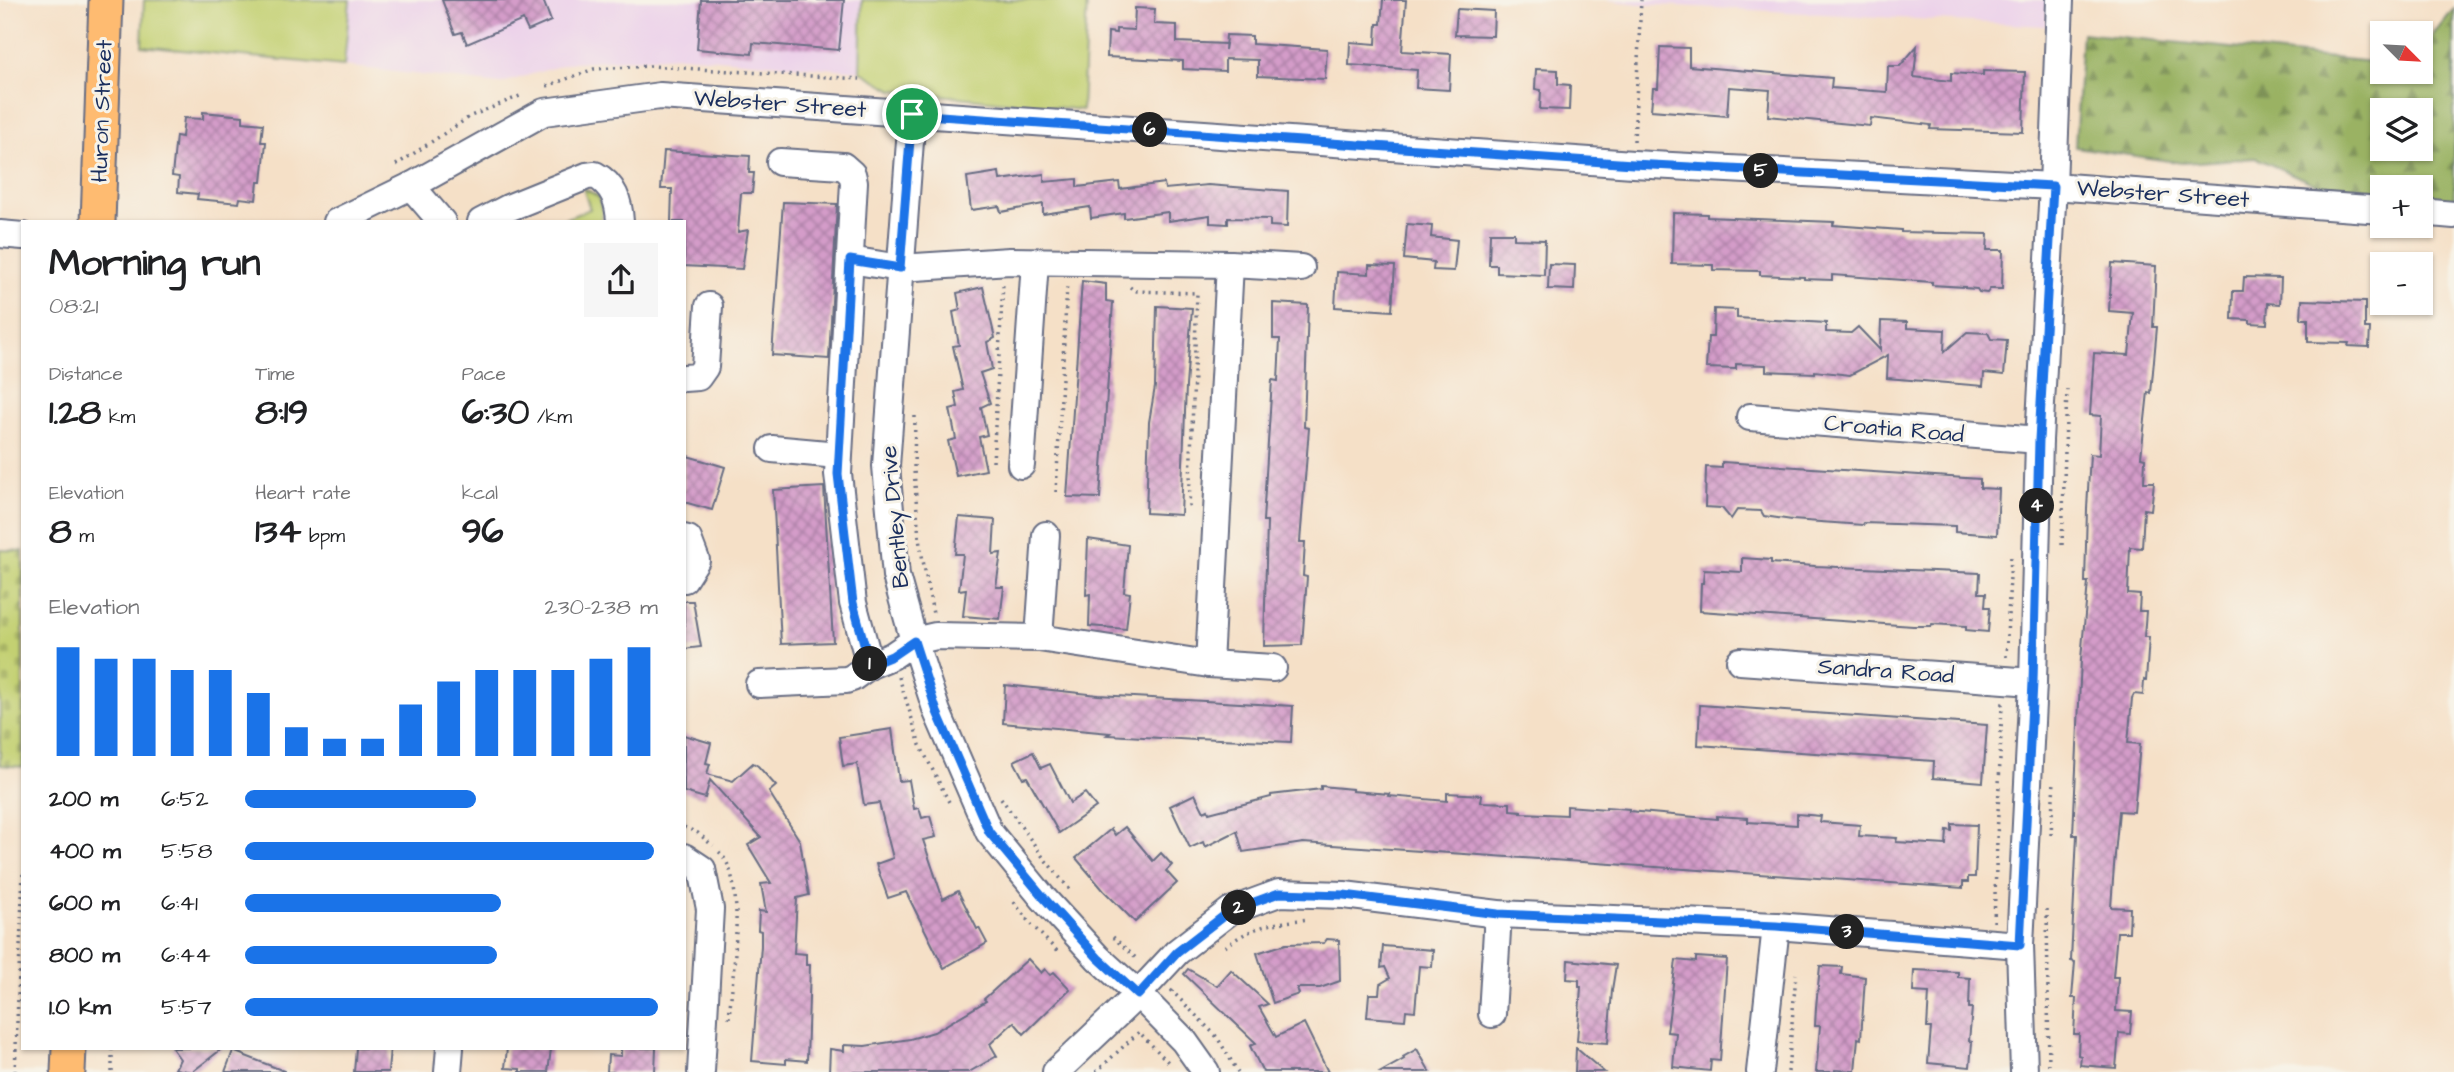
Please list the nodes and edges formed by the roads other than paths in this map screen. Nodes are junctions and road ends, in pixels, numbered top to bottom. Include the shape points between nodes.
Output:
1 (106, 0) edge
2 (2060, 0) edge
3 (912, 114) junction
4 (780, 162) dead end
5 (408, 173) junction
6 (2053, 186) junction
7 (2370, 209) edge
8 (2433, 213) edge
9 (2454, 215) edge
10 (98, 220) edge
11 (340, 220) edge
12 (441, 220) edge
13 (485, 220) edge
14 (620, 220) edge
15 (0, 234) edge
16 (21, 236) edge
17 (850, 260) junction
18 (1035, 262) junction
19 (1230, 264) junction
20 (900, 268) junction
21 (1301, 268) dead end
22 (709, 306) dead end
23 (686, 378) edge
24 (1749, 417) dead end
25 (2039, 440) junction
26 (772, 449) dead end
27 (838, 455) junction
28 (1021, 465) dead end
29 (1046, 535) dead end
30 (686, 538) edge
31 (686, 576) edge
32 (925, 638) junction
33 (1039, 638) junction
34 (1740, 661) dead end
35 (1209, 664) junction
36 (870, 665) junction
37 (1273, 668) dead end
38 (2033, 682) junction
39 (759, 684) dead end
40 (686, 858) edge
41 (1498, 914) junction
42 (1776, 926) junction
43 (2020, 945) junction
44 (1157, 985) junction
45 (1492, 1014) dead end
46 (69, 1050) edge
47 (450, 1050) edge
48 (68, 1072) edge
49 (448, 1072) edge
50 (701, 1072) edge
51 (1056, 1072) edge
52 (1206, 1072) edge
53 (1760, 1072) edge
54 (2024, 1072) edge

1 - 10 main road, Huron Street
2 - 6 street
3 - 5 street, Webster Street via 660,96 544,112
3 - 6 street, Webster Street via 1633,164
3 - 20 street, Bentley Drive
4 - 17 street via 843,166 852,174
5 - 11 street, Webster Street
5 - 12 street
6 - 7 street, Webster Street
6 - 25 street
8 - 9 street
13 - 14 street via 587,176 611,187
15 - 16 street
17 - 20 street
17 - 27 street
18 - 19 street
18 - 20 street
18 - 28 street
19 - 21 street
19 - 35 street
20 - 32 street, Bentley Drive via 886,466 896,576
22 - 23 street via 705,367 698,377
24 - 25 street, Croatia Road
25 - 38 street
26 - 27 street
27 - 36 street via 853,603
29 - 33 street
30 - 31 street via 696,560
32 - 33 street
32 - 36 street
32 - 44 street, Bentley Drive via 937,712 989,832 1098,958
33 - 35 street
34 - 38 street, Sandra Road
35 - 37 street
36 - 39 street via 846,680
38 - 43 street
40 - 50 street via 702,869 710,909
41 - 42 street
41 - 44 street via 1344,895 1279,893 1230,911 1177,952
41 - 45 street
42 - 43 street
42 - 53 street
43 - 54 street
44 - 51 street
44 - 52 street, Bentley Drive via 1184,1041
46 - 48 main road
47 - 49 street

